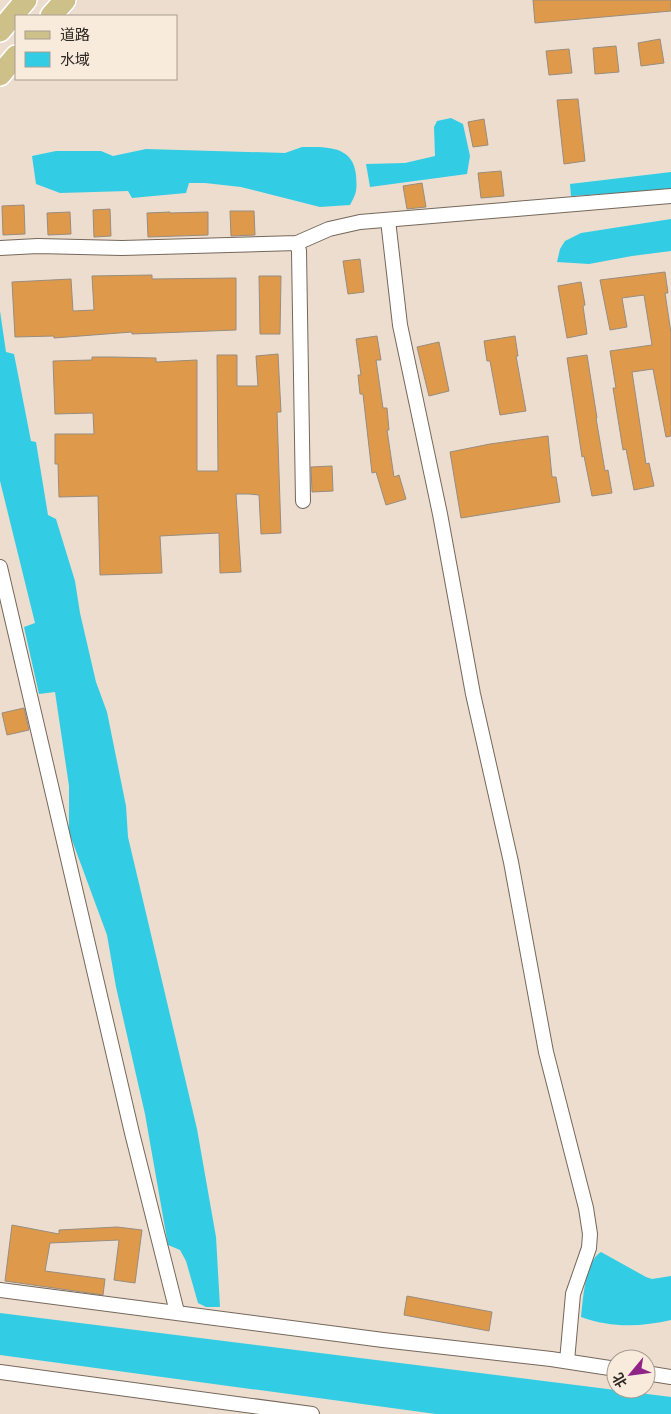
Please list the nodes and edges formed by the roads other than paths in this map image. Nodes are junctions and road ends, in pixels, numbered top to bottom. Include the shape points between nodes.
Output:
1 (26, 0) edge
2 (65, 0) edge
3 (51, 15) edge
4 (0, 31) edge
5 (15, 57) edge
6 (0, 75) edge
7 (671, 196) edge
8 (388, 220) junction
9 (298, 243) junction
10 (0, 248) edge
11 (303, 501) dead end
12 (0, 567) edge
13 (0, 1290) edge
14 (177, 1312) junction
15 (567, 1361) junction
16 (606, 1367) edge
17 (0, 1372) edge
18 (656, 1375) edge
19 (671, 1377) edge
20 (312, 1414) edge

1 - 4 main road
2 - 3 main road
5 - 6 main road
7 - 8 street
8 - 9 street via 329,229
8 - 15 street via 400,325 440,514 473,694 511,862 546,1052 586,1208 589,1248 573,1294
9 - 10 street
9 - 11 street
12 - 14 street
13 - 14 street
14 - 15 street
15 - 16 street
17 - 20 street
18 - 19 street

